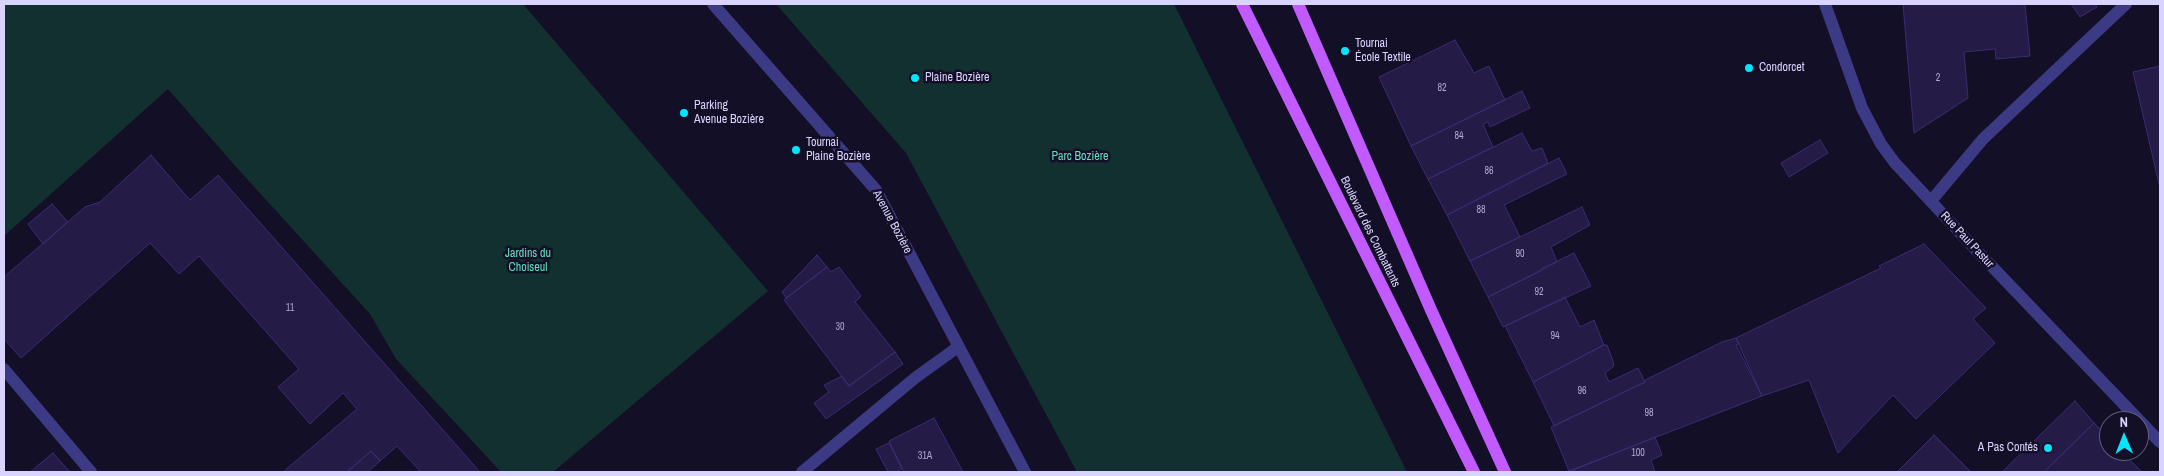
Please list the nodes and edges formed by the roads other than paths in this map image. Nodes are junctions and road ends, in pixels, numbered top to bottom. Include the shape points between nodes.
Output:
1 (713, 4) edge
2 (1242, 4) edge
3 (1298, 4) edge
4 (1825, 4) edge
5 (2126, 4) edge
6 (1931, 201) junction
7 (958, 347) junction
8 (4, 369) edge
9 (2160, 442) edge
10 (91, 472) edge
11 (802, 472) edge
12 (1025, 472) edge
13 (1474, 472) edge
14 (1505, 472) edge

1 - 7 street, Avenue Bozière via 876,190
2 - 13 main road, Boulevard des Combattants
3 - 14 main road, Boulevard des Combattants
4 - 6 street, Rue Paul Pastur via 1862,108 1881,144
5 - 6 street via 1983,139
6 - 9 street, Rue Paul Pastur
7 - 11 street via 915,378
7 - 12 street, Avenue Bozière
8 - 10 street

